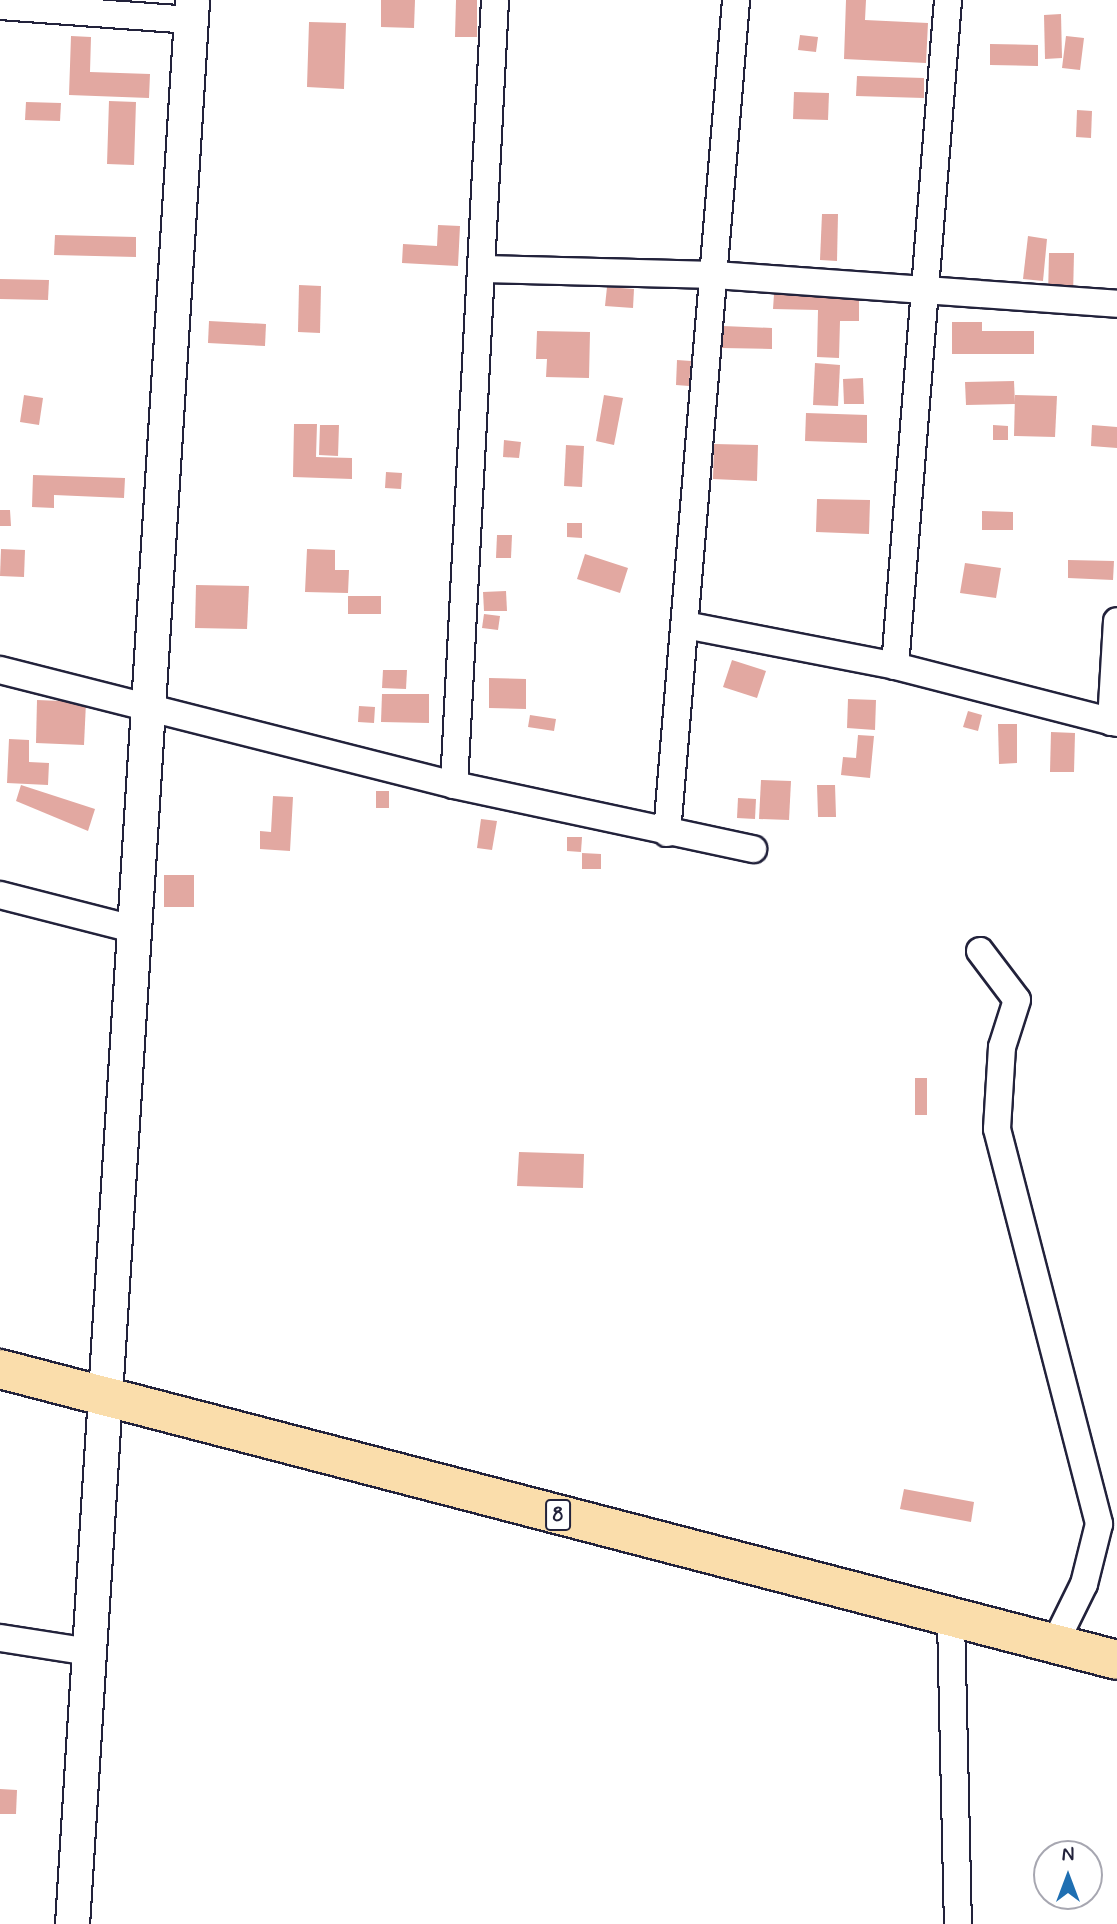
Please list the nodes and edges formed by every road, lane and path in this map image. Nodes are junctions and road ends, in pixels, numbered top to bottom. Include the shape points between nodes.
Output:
1 (495, 0) edge
2 (736, 0) edge
3 (948, 0) edge
4 (0, 6) edge
5 (191, 10) edge
6 (484, 269) junction
7 (715, 275) junction
8 (925, 291) junction
9 (1117, 303) edge
10 (1117, 621) edge
11 (685, 625) junction
12 (895, 666) junction
13 (0, 670) edge
14 (147, 704) junction
15 (1114, 722) edge
16 (454, 785) junction
17 (667, 833) junction
18 (753, 849) dead end
19 (0, 895) edge
20 (133, 929) junction
21 (980, 951) dead end
22 (0, 1369) edge
23 (104, 1396) junction
24 (951, 1619) junction
25 (0, 1638) edge
26 (1055, 1643) junction
27 (89, 1652) junction
28 (1117, 1660) edge
29 (72, 1924) edge
30 (958, 1924) edge

1 - 6 street
2 - 7 street
3 - 8 street
4 - 5 street
5 - 14 street
6 - 7 street
6 - 16 street
7 - 8 street
7 - 11 street
8 - 9 street
8 - 12 street
10 - 15 street
11 - 12 street
11 - 17 street
12 - 15 street
13 - 14 street
14 - 16 street
14 - 20 street
16 - 17 street
17 - 18 street
19 - 20 street
20 - 23 street
21 - 26 street via 1017,1000 1002,1046 997,1129 1099,1524 1084,1584
22 - 23 main road, 8
23 - 24 main road, 8
23 - 27 street
24 - 26 main road, 8
24 - 30 street
25 - 27 street
26 - 28 main road, 8
27 - 29 street

